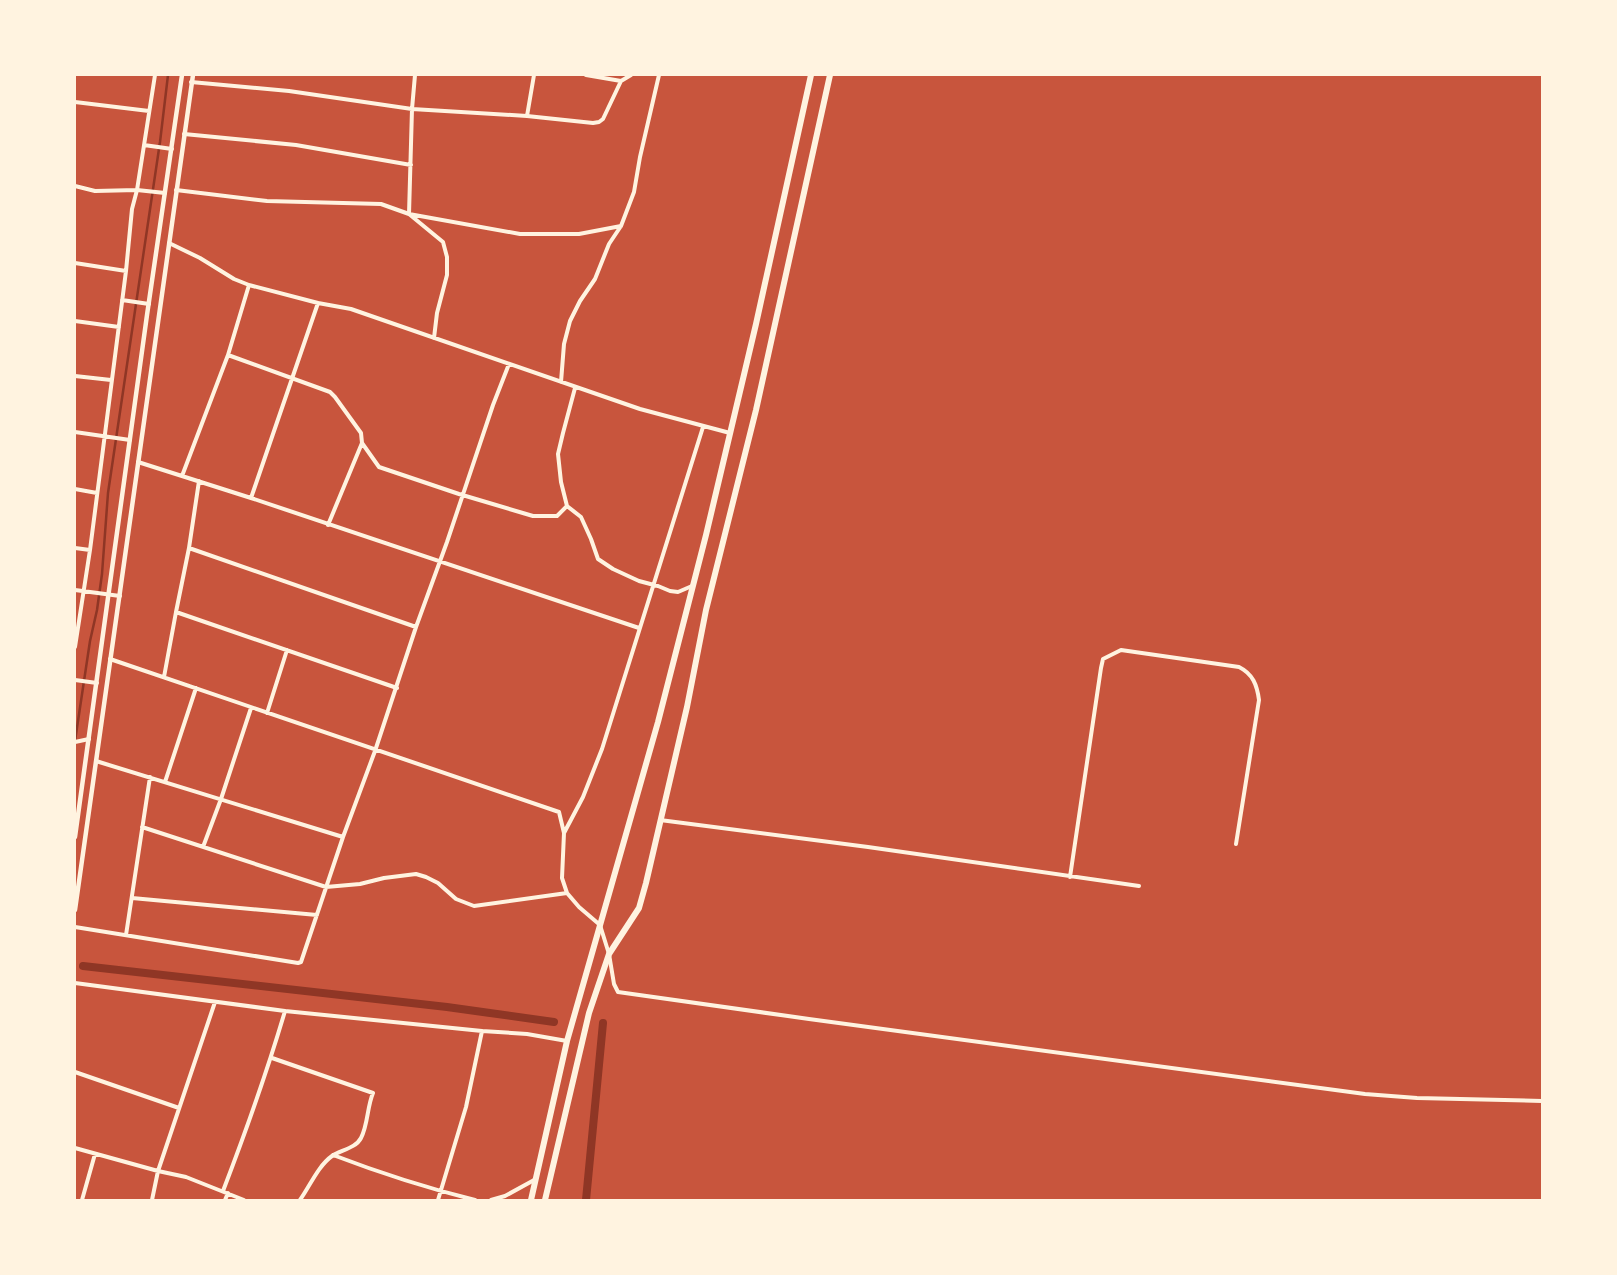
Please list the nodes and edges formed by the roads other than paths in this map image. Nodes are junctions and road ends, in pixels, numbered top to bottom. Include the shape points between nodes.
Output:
1 (154, 75) edge
2 (182, 75) edge
3 (192, 75) edge
4 (415, 75) edge
5 (534, 75) edge
6 (586, 75) edge
7 (631, 75) edge
8 (659, 75) edge
9 (811, 75) edge
10 (830, 75) edge
11 (191, 82) junction
12 (621, 82) junction
13 (75, 102) edge
14 (412, 109) junction
15 (149, 111) junction
16 (527, 116) junction
17 (184, 134) junction
18 (144, 145) junction
19 (172, 149) junction
20 (411, 164) junction
21 (75, 186) edge
22 (137, 190) junction
23 (176, 190) junction
24 (165, 193) junction
25 (409, 214) junction
26 (621, 226) junction
27 (169, 243) junction
28 (75, 263) edge
29 (126, 271) junction
30 (249, 285) junction
31 (122, 300) junction
32 (318, 303) junction
33 (149, 304) junction
34 (75, 321) edge
35 (119, 327) junction
36 (434, 338) junction
37 (228, 355) junction
38 (510, 364) junction
39 (75, 376) edge
40 (292, 378) junction
41 (111, 380) junction
42 (561, 382) junction
43 (575, 388) junction
44 (703, 427) junction
45 (75, 432) edge
46 (730, 433) junction
47 (104, 436) junction
48 (130, 440) junction
49 (362, 443) junction
50 (138, 462) junction
51 (182, 476) junction
52 (199, 481) junction
53 (75, 489) edge
54 (97, 493) junction
55 (462, 495) junction
56 (251, 498) junction
57 (567, 506) junction
58 (328, 524) junction
59 (75, 548) edge
60 (189, 548) junction
61 (90, 550) junction
62 (440, 562) junction
63 (652, 584) junction
64 (692, 586) junction
65 (75, 590) edge
66 (84, 592) junction
67 (109, 594) junction
68 (120, 596) junction
69 (176, 612) junction
70 (416, 627) junction
71 (639, 628) junction
72 (75, 647) edge
73 (286, 650) junction
74 (110, 660) junction
75 (164, 677) junction
76 (75, 680) edge
77 (97, 682) junction
78 (196, 688) junction
79 (397, 688) junction
80 (251, 708) junction
81 (267, 713) junction
82 (89, 739) junction
83 (75, 742) edge
84 (376, 751) junction
85 (96, 761) junction
86 (150, 777) junction
87 (165, 782) junction
88 (221, 799) junction
89 (77, 808) edge
90 (660, 820) junction
91 (142, 827) junction
92 (564, 833) junction
93 (75, 837) edge
94 (343, 837) junction
95 (1236, 844) dead end
96 (203, 847) junction
97 (1070, 877) junction
98 (1139, 886) dead end
99 (326, 887) junction
100 (567, 893) junction
101 (132, 898) junction
102 (75, 910) edge
103 (317, 915) junction
104 (600, 925) junction
105 (75, 927) edge
106 (126, 935) junction
107 (609, 954) junction
108 (75, 983) edge
109 (215, 1002) junction
110 (285, 1011) junction
111 (482, 1032) junction
112 (567, 1041) junction
113 (272, 1058) junction
114 (75, 1072) edge
115 (1542, 1101) edge
116 (180, 1108) junction
117 (75, 1148) edge
118 (95, 1154) junction
119 (333, 1155) junction
120 (158, 1171) junction
121 (536, 1179) junction
122 (223, 1190) junction
123 (441, 1192) junction
124 (228, 1193) junction
125 (82, 1200) edge
126 (152, 1200) edge
127 (225, 1200) edge
128 (244, 1200) edge
129 (300, 1200) edge
130 (438, 1200) edge
131 (475, 1200) edge
132 (491, 1200) edge
133 (531, 1200) edge
134 (545, 1200) edge

1 - 15 street
2 - 19 street
3 - 11 street
4 - 14 street
5 - 16 street
6 - 12 street
7 - 12 street
8 - 26 street via 634,192
9 - 46 highway
10 - 90 highway via 769,354 706,610
11 - 14 street via 289,91
11 - 17 street
12 - 16 street via 604,119 599,122
13 - 15 street
14 - 16 street
14 - 20 street
15 - 18 street
17 - 20 street via 296,145
17 - 23 street
18 - 19 street
18 - 22 street
19 - 24 street
20 - 25 street
21 - 22 street via 95,191
22 - 24 street
22 - 29 street
23 - 25 street via 267,201 372,203
23 - 27 street
24 - 33 street
25 - 26 street via 520,234 579,234
25 - 36 street via 443,242 447,256 447,275
26 - 42 street via 570,321 564,344
27 - 30 street
27 - 50 street
28 - 29 street
29 - 31 street
30 - 32 street
30 - 37 street
31 - 33 street
31 - 35 street
32 - 36 street via 351,309
32 - 40 street
33 - 48 street
34 - 35 street
35 - 41 street
36 - 38 street
37 - 40 street
37 - 51 street
38 - 42 street
38 - 55 street
39 - 41 street
40 - 49 street via 324,389 335,397 361,433
40 - 56 street
41 - 47 street
42 - 43 street
43 - 44 street
43 - 57 street via 558,454 560,482
44 - 46 street
44 - 63 street
45 - 47 street
46 - 64 highway
47 - 48 street
47 - 54 street
48 - 67 street
49 - 55 street via 379,467
49 - 58 street
50 - 51 street
50 - 68 street
51 - 52 street
52 - 56 street
52 - 60 street
53 - 54 street
54 - 61 street
55 - 57 street via 533,516 557,516
55 - 62 street
56 - 58 street
57 - 63 street via 581,517 598,559 613,569
58 - 62 street
59 - 61 street
60 - 69 street
60 - 70 street
61 - 66 street
62 - 70 street
62 - 71 street
63 - 64 street via 678,592
63 - 71 street
64 - 104 highway via 653,742
65 - 66 street
66 - 67 street
66 - 72 street
67 - 68 street
67 - 77 street
68 - 74 street
69 - 73 street
69 - 75 street
70 - 79 street
71 - 92 street via 602,749
73 - 79 street
73 - 81 street
74 - 75 street
74 - 85 street
75 - 78 street
76 - 77 street
77 - 82 street
78 - 80 street
78 - 87 street
79 - 84 street
80 - 81 street
80 - 88 street
81 - 84 street
82 - 83 street
82 - 89 street
84 - 92 street via 559,812
84 - 94 street
85 - 86 street
85 - 102 street
86 - 87 street
86 - 91 street
87 - 88 street
88 - 94 street
88 - 96 street
89 - 93 street
90 - 97 street
90 - 107 highway via 639,908
91 - 96 street
91 - 101 street
92 - 100 street via 562,878
94 - 99 street
95 - 97 street via 1259,700 1255,682 1239,667 1121,650 1103,659
96 - 99 street
97 - 98 street
99 - 100 street via 416,874 426,876 456,899 474,906
99 - 103 street
100 - 104 street
101 - 103 street
101 - 106 street
103 - 106 street via 303,958 298,963
104 - 107 street
104 - 112 highway
105 - 106 street
107 - 115 street via 618,992 1390,1097
107 - 134 highway via 588,1013
108 - 109 street
109 - 110 street
109 - 116 street
110 - 111 street
110 - 113 street
111 - 112 street via 527,1034
111 - 123 street via 466,1107
112 - 121 highway
113 - 119 street via 373,1093 361,1140
113 - 122 street
114 - 116 street
116 - 120 street
117 - 118 street
118 - 120 street
118 - 125 street
119 - 123 street
119 - 129 street
120 - 122 street
120 - 126 street
121 - 132 street via 506,1196
121 - 133 highway
122 - 124 street
123 - 130 street
123 - 131 street
124 - 127 street
124 - 128 street

